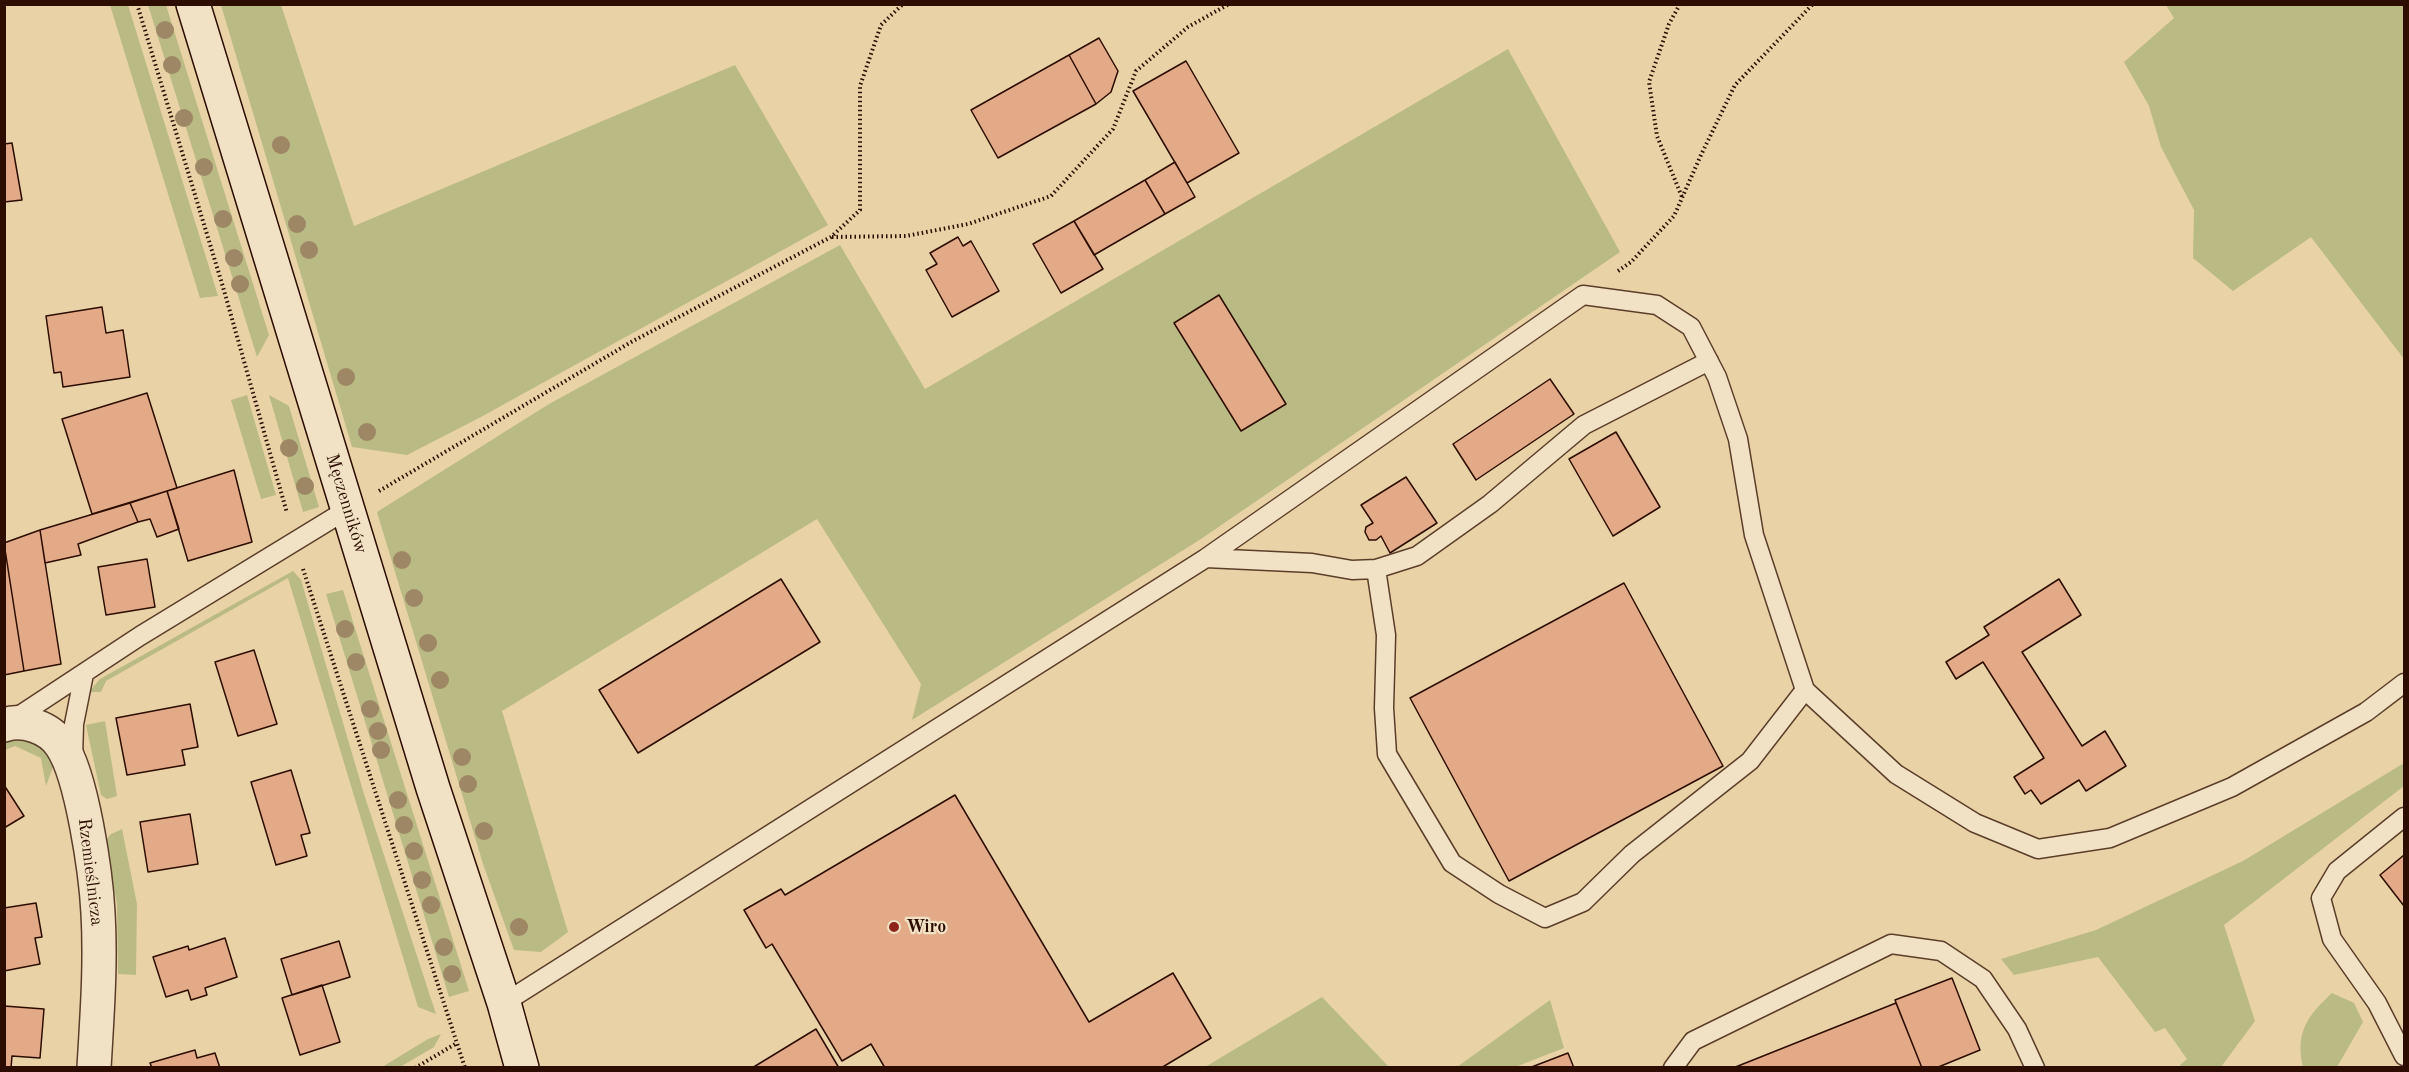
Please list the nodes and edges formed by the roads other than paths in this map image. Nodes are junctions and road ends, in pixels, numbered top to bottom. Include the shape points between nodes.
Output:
1 (193, 4) edge
2 (1709, 361) junction
3 (348, 509) junction
4 (1206, 558) junction
5 (1376, 569) junction
6 (84, 674) junction
7 (2404, 683) edge
8 (1805, 690) junction
9 (6, 725) edge
10 (73, 771) junction
11 (2404, 818) edge
12 (504, 1003) junction
13 (2404, 1056) edge
14 (94, 1068) edge
15 (522, 1068) edge
16 (530, 1068) edge
17 (1673, 1068) edge
18 (2035, 1068) edge

1 - 3 main road, Męczenników
2 - 4 lane via 1691,327 1657,305 1583,295
2 - 5 lane via 1584,425 1490,504 1417,556
2 - 8 lane via 1738,439 1754,535
3 - 6 lane
3 - 12 main road, Męczenników
4 - 5 lane
4 - 12 lane
5 - 8 lane via 1386,635 1387,754 1452,863 1545,918 1583,902 1632,854 1750,761
6 - 9 lane
6 - 10 lane via 74,724
7 - 8 lane via 2366,712 2232,787 2110,838 2038,849 1975,823 1896,774
9 - 10 main road, Rzemieślnicza via 22,723 50,734 61,744
10 - 14 main road, Rzemieślnicza via 85,821 98,913
11 - 13 lane via 2337,871 2321,898 2332,939 2377,1002
12 - 15 main road, Męczenników
12 - 16 main road, Męczenników
17 - 18 lane via 1693,1041 1891,944 1941,951 1983,979 2017,1029

